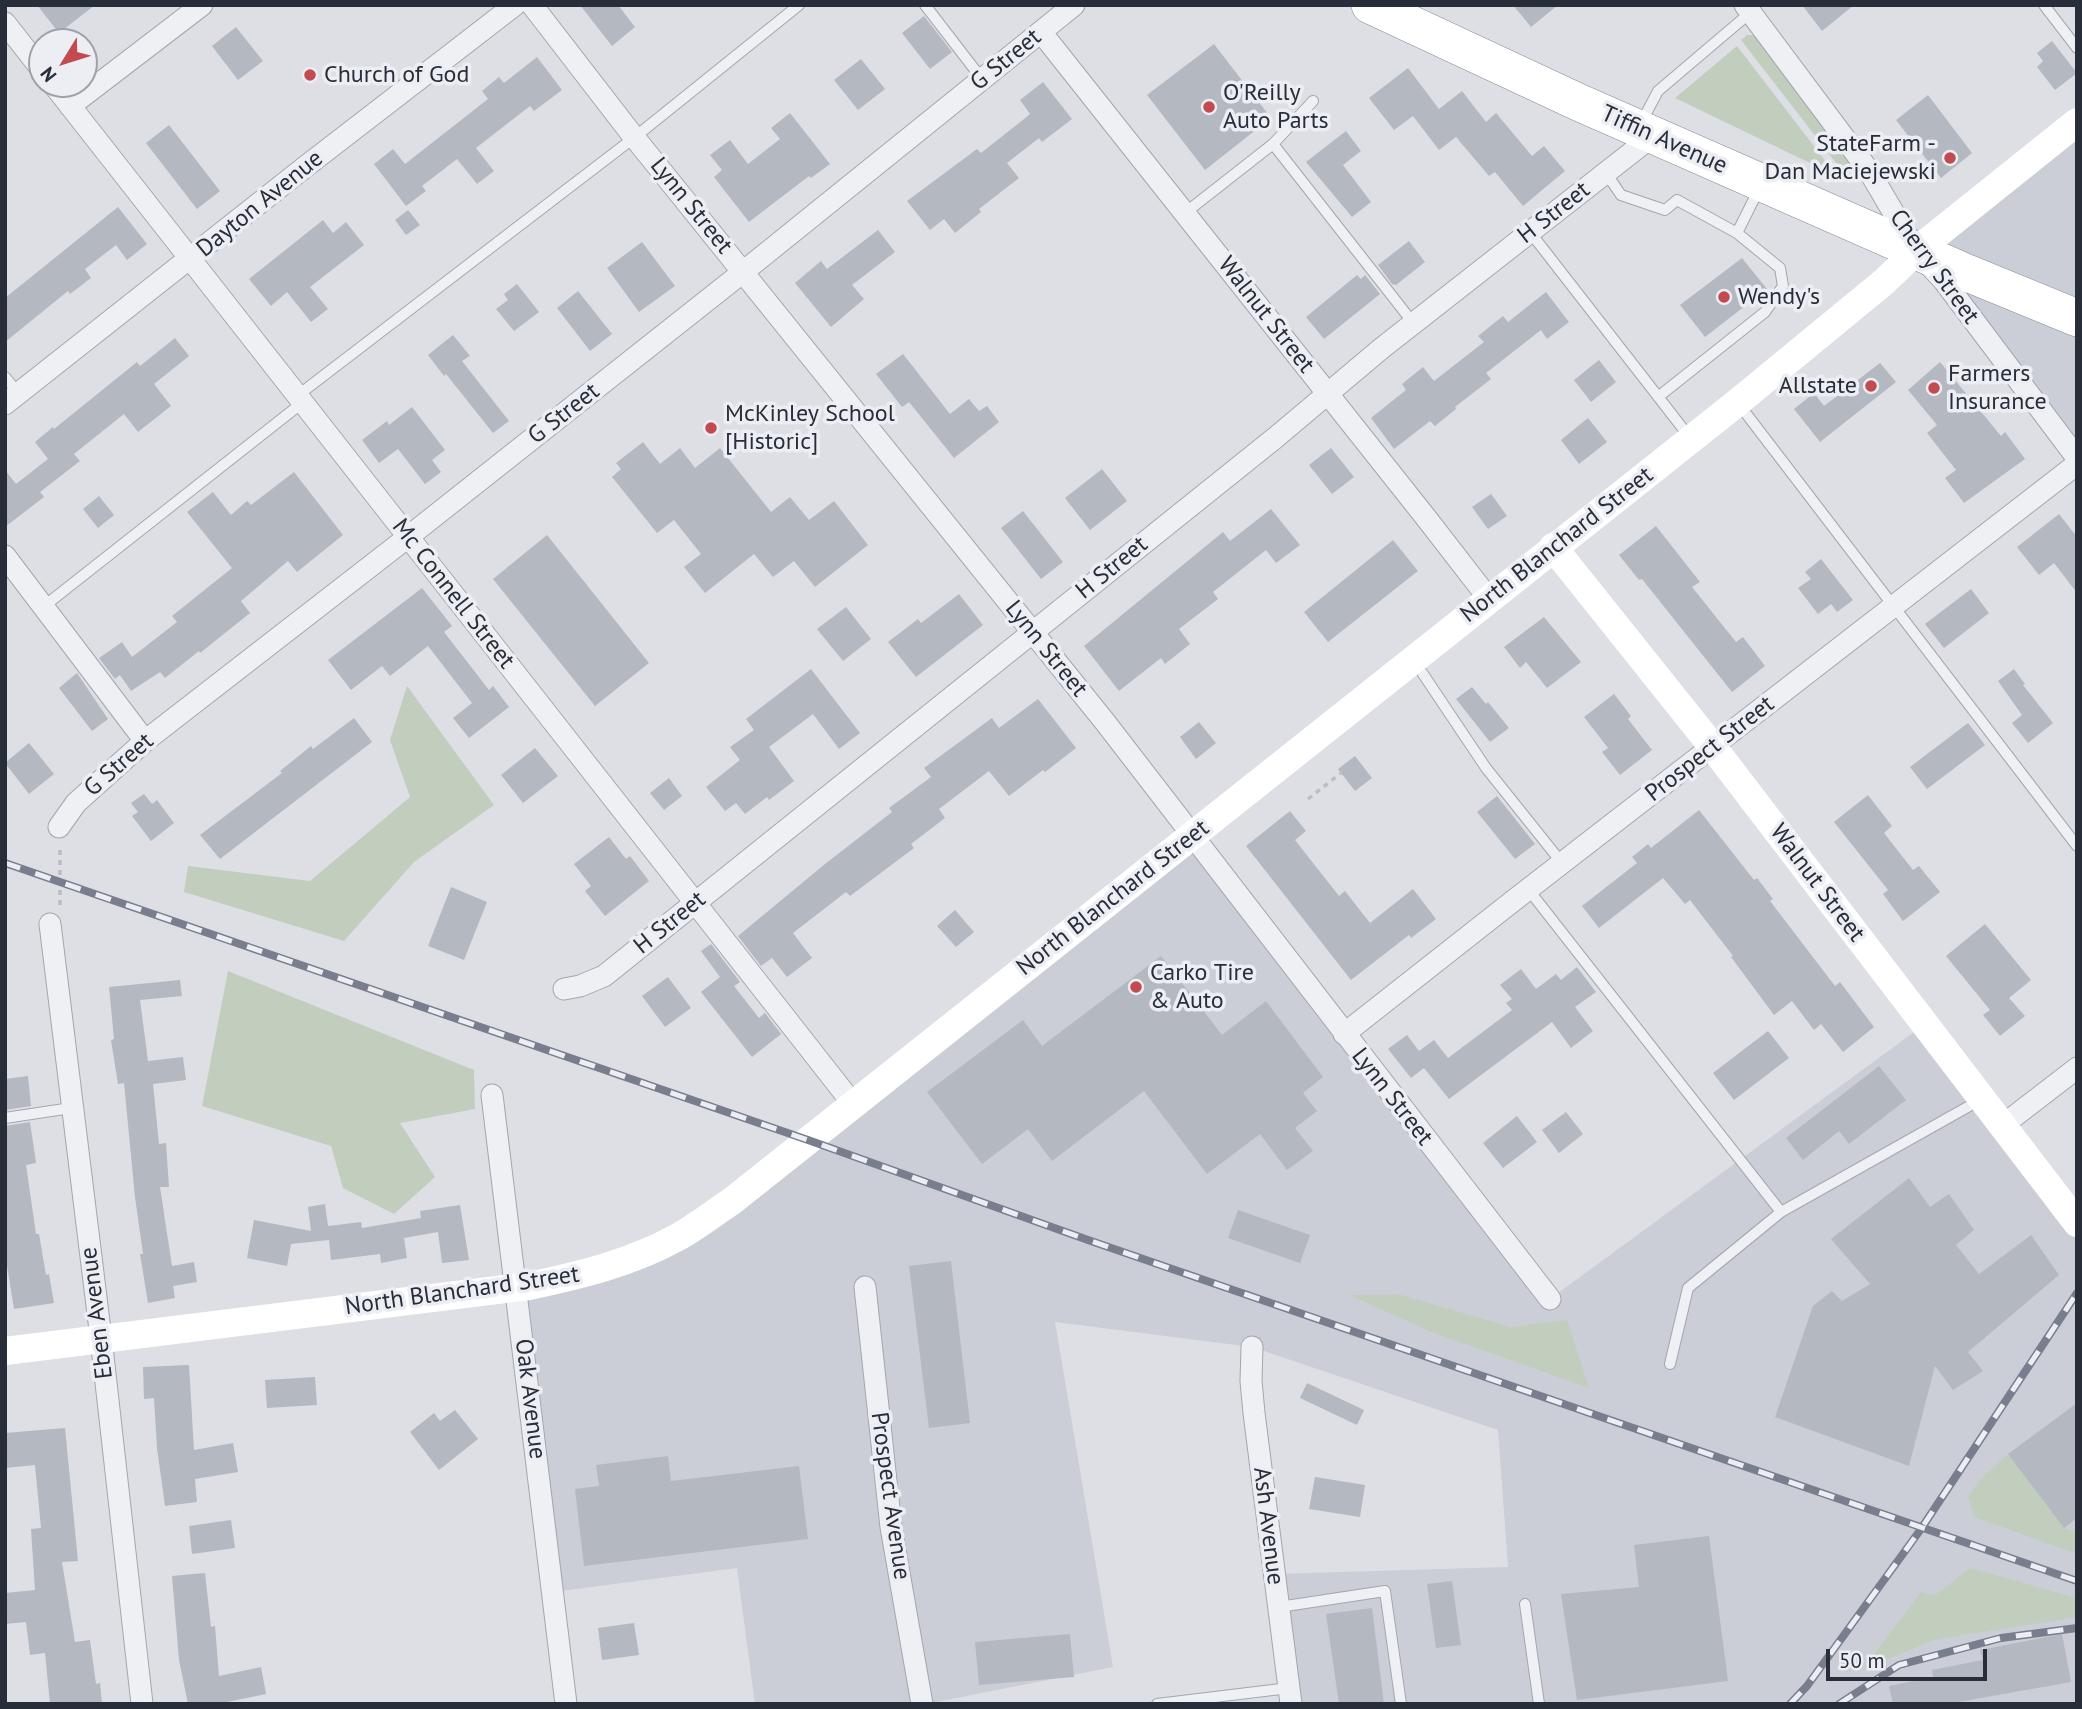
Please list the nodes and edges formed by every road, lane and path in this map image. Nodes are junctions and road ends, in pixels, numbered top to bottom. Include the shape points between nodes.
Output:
1 (202, 5) edge
2 (516, 5) edge
3 (532, 5) edge
4 (799, 5) edge
5 (925, 5) edge
6 (1074, 5) edge
7 (1370, 5) edge
8 (2044, 5) edge
9 (1748, 9) edge
10 (5, 23) edge
11 (1041, 32) junction
12 (2077, 48) edge
13 (28, 52) edge
14 (982, 79) junction
15 (64, 98) edge
16 (1312, 101) dead end
17 (70, 106) junction
18 (2077, 122) edge
19 (1646, 132) junction
20 (635, 138) junction
21 (1273, 144) junction
22 (1606, 173) junction
23 (1762, 183) junction
24 (1185, 214) junction
25 (1530, 232) junction
26 (1737, 233) junction
27 (1916, 251) junction
28 (190, 260) junction
29 (743, 272) junction
30 (2077, 318) edge
31 (1414, 324) junction
32 (5, 377) edge
33 (1328, 393) junction
34 (1658, 397) junction
35 (12, 399) edge
36 (300, 399) junction
37 (1738, 402) junction
38 (1691, 439) junction
39 (2077, 458) edge
40 (2077, 464) edge
41 (408, 537) junction
42 (1553, 547) junction
43 (5, 556) edge
44 (1489, 599) junction
45 (1894, 605) junction
46 (44, 607) junction
47 (1032, 632) junction
48 (1413, 660) junction
49 (145, 741) junction
50 (1712, 746) junction
51 (1341, 773) dead end
52 (1308, 799) dead end
53 (59, 827) joint
54 (1192, 835) junction
55 (2077, 846) edge
56 (1562, 863) junction
57 (1528, 889) junction
58 (696, 901) junction
59 (50, 923) joint
60 (564, 989) dead end
61 (1344, 1034) junction
62 (2077, 1068) edge
63 (492, 1095) dead end
64 (1982, 1098) junction
65 (853, 1104) junction
66 (71, 1108) junction
67 (5, 1118) edge
68 (2003, 1125) junction
69 (1781, 1213) junction
70 (2077, 1223) edge
71 (865, 1287) dead end
72 (516, 1288) junction
73 (1550, 1299) dead end
74 (101, 1338) junction
75 (1252, 1347) dead end
76 (5, 1351) edge
77 (1670, 1364) dead end
78 (1525, 1604) dead end
79 (1279, 1607) junction
80 (1290, 1696) edge
81 (142, 1704) edge
82 (566, 1704) edge
83 (922, 1704) edge
84 (1157, 1704) edge
85 (1401, 1704) edge
86 (1539, 1704) edge

1 - 17 street
2 - 28 street, Dayton Avenue
3 - 20 street, Lynn Street
4 - 20 lane
5 - 14 lane
6 - 11 street, G Street
7 - 19 highway, Tiffin Avenue via 1410,19
8 - 12 lane
9 - 19 lane via 1658,91
9 - 27 street, Cherry Street via 1869,171
10 - 13 street
11 - 14 street, G Street
11 - 24 street, Walnut Street
14 - 29 street, G Street
15 - 17 street, Mc Connell Street
16 - 21 lane
17 - 28 street, Mc Connell Street
18 - 27 street, North Blanchard Street
19 - 22 street, H Street
19 - 23 highway, Tiffin Avenue
20 - 29 street, Lynn Street
20 - 36 lane
21 - 24 lane
21 - 31 lane
22 - 25 street, H Street
22 - 26 lane via 1620,195 1665,210 1677,200
23 - 26 lane
23 - 27 highway, Tiffin Avenue
24 - 33 street, Walnut Street
25 - 31 street, H Street
25 - 34 lane
26 - 34 lane via 1780,268 1783,286 1765,312
27 - 30 highway, Tiffin Avenue
27 - 37 street, North Blanchard Street
27 - 39 street, Cherry Street via 1944,281
28 - 35 street, Dayton Avenue
28 - 36 street, Mc Connell Street
29 - 41 street, G Street
29 - 47 street, Lynn Street
31 - 33 street, H Street
32 - 35 lane
33 - 44 street, Walnut Street
33 - 47 street, H Street
34 - 38 lane
36 - 41 street, Mc Connell Street
36 - 46 lane
37 - 38 street, North Blanchard Street
37 - 45 lane
38 - 42 street, North Blanchard Street
40 - 45 street, Prospect Street
41 - 49 street, G Street
41 - 58 street, Mc Connell Street
42 - 44 street, North Blanchard Street
42 - 50 street, Walnut Street
43 - 46 street
44 - 48 street, North Blanchard Street
45 - 50 street, Prospect Street
45 - 55 lane
46 - 49 street
47 - 54 street, Lynn Street
47 - 58 street, H Street
48 - 54 street, North Blanchard Street
48 - 56 lane via 1486,768
49 - 53 street, G Street via 76,803
50 - 56 street, Prospect Street
50 - 64 street, Walnut Street
51 - 52 path
53 - 59 path via 60,914
54 - 61 street, Lynn Street
54 - 65 street, North Blanchard Street
56 - 57 street, Prospect Street
57 - 61 street, Prospect Street
57 - 69 lane
58 - 60 street, H Street via 604,976
58 - 65 street, Mc Connell Street
59 - 66 street, Eben Avenue
61 - 73 street, Lynn Street
62 - 68 street
63 - 72 street, Oak Avenue
64 - 68 street, Walnut Street
64 - 69 lane
65 - 72 street, North Blanchard Street via 732,1201 679,1236 591,1273
66 - 67 lane
66 - 74 street, Eben Avenue
68 - 70 street, Walnut Street
69 - 77 lane via 1688,1288
71 - 83 street, Prospect Avenue via 891,1527
72 - 74 street, North Blanchard Street
72 - 82 street, Oak Avenue
74 - 76 street, North Blanchard Street
74 - 81 street, Eben Avenue
75 - 79 street, Ash Avenue via 1254,1413
78 - 86 lane
79 - 80 street, Ash Avenue
79 - 85 lane via 1385,1591
80 - 84 lane

